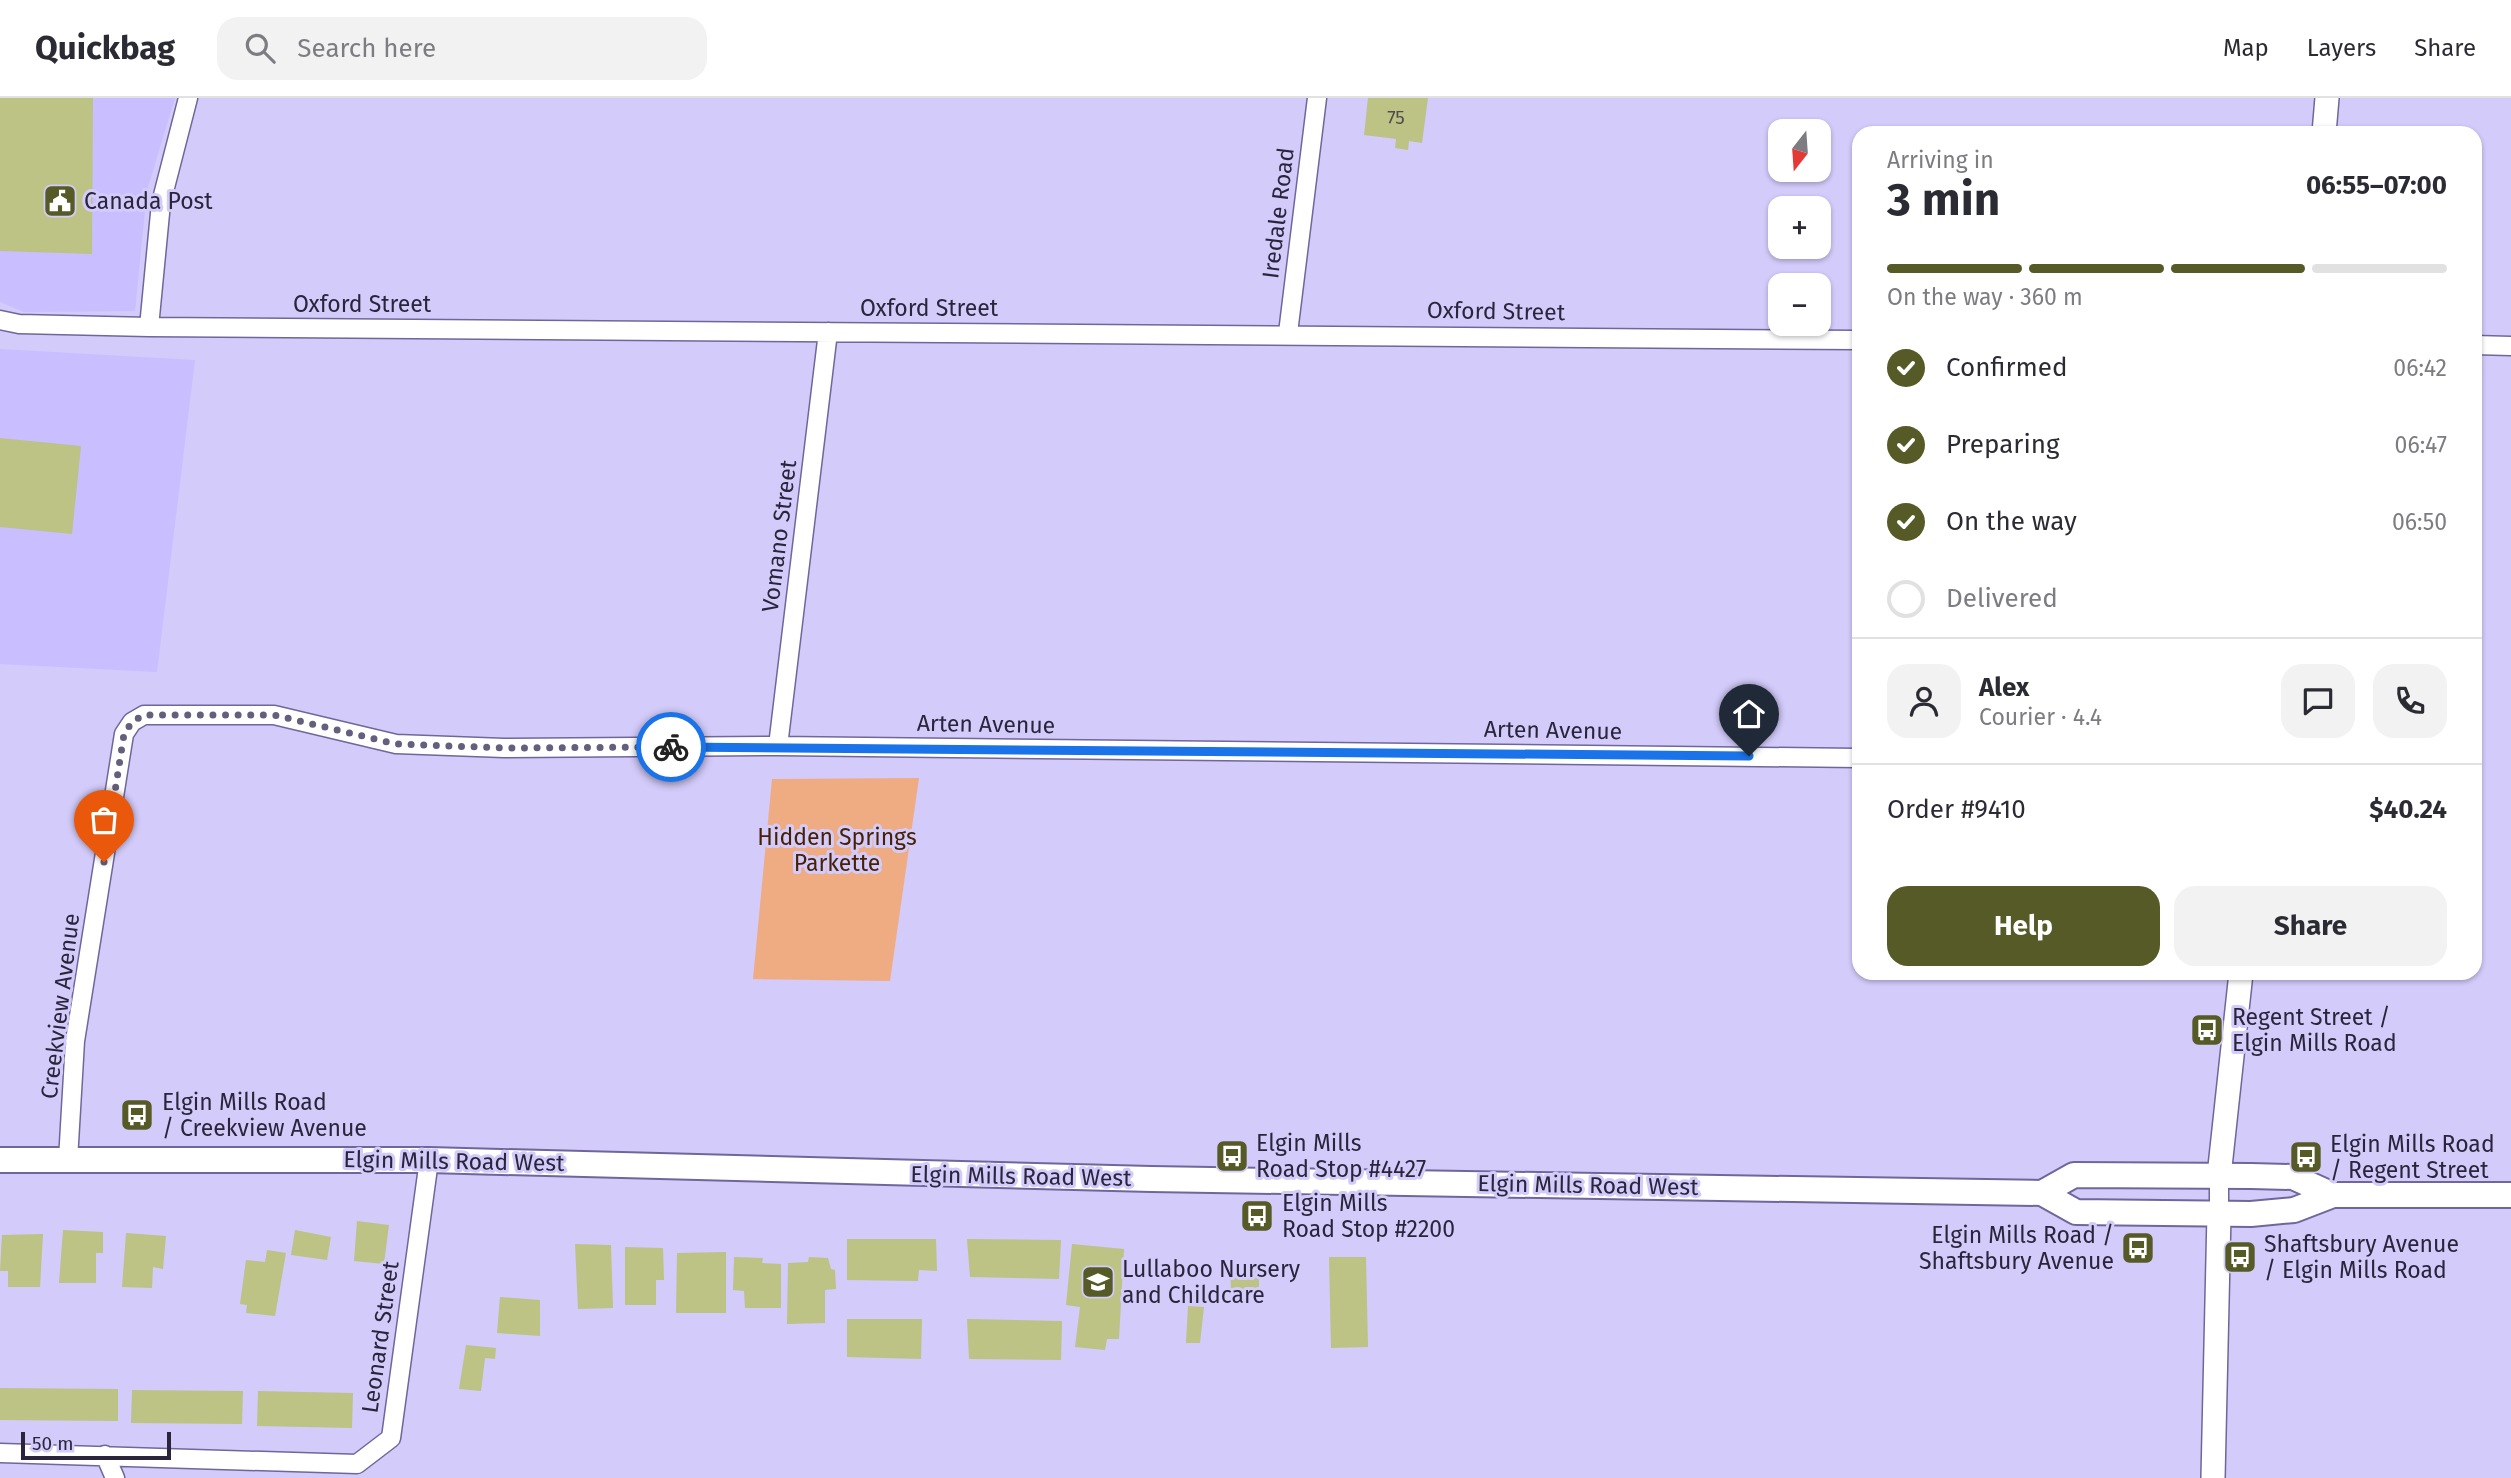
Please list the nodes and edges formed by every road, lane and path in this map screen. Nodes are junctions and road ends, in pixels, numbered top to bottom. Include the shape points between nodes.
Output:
1 (188, 98) edge
2 (1317, 98) edge
3 (2327, 98) edge
4 (2325, 126) edge
5 (0, 320) edge
6 (149, 327) junction
7 (828, 332) junction
8 (1288, 334) junction
9 (1852, 340) edge
10 (2482, 345) edge
11 (2511, 346) edge
12 (124, 734) joint
13 (778, 746) junction
14 (1852, 758) edge
15 (2240, 980) edge
16 (0, 1160) edge
17 (68, 1160) junction
18 (429, 1160) junction
19 (2219, 1176) junction
20 (2042, 1193) junction
21 (2333, 1195) junction
22 (2511, 1195) edge
23 (2219, 1214) junction
24 (0, 1453) edge
25 (105, 1455) junction
26 (115, 1478) edge
27 (2213, 1478) edge

1 - 6 street via 161,203
2 - 8 street, Iredale Road
3 - 4 street
5 - 6 street, Oxford Street
6 - 7 street, Oxford Street
7 - 8 street, Oxford Street
7 - 13 street, Vomano Street
8 - 9 street, Oxford Street
10 - 11 street
12 - 13 street, Arten Avenue via 144,715 274,715 396,744
12 - 17 street, Creekview Avenue via 75,1041
13 - 14 street, Arten Avenue
15 - 19 street
16 - 17 main road, Elgin Mills Road West
17 - 18 main road, Elgin Mills Road West
18 - 20 main road, Elgin Mills Road West via 1125,1178
18 - 25 street, Leonard Street via 391,1438 358,1464
19 - 20 main road, Elgin Mills Road West via 2074,1174
19 - 21 main road, Elgin Mills Road West via 2293,1177
19 - 23 street
20 - 23 main road, Elgin Mills Road West via 2076,1212
21 - 22 main road, Elgin Mills Road West
21 - 23 main road, Elgin Mills Road West via 2294,1210
23 - 27 street
24 - 25 street, Leonard Street
25 - 26 street

